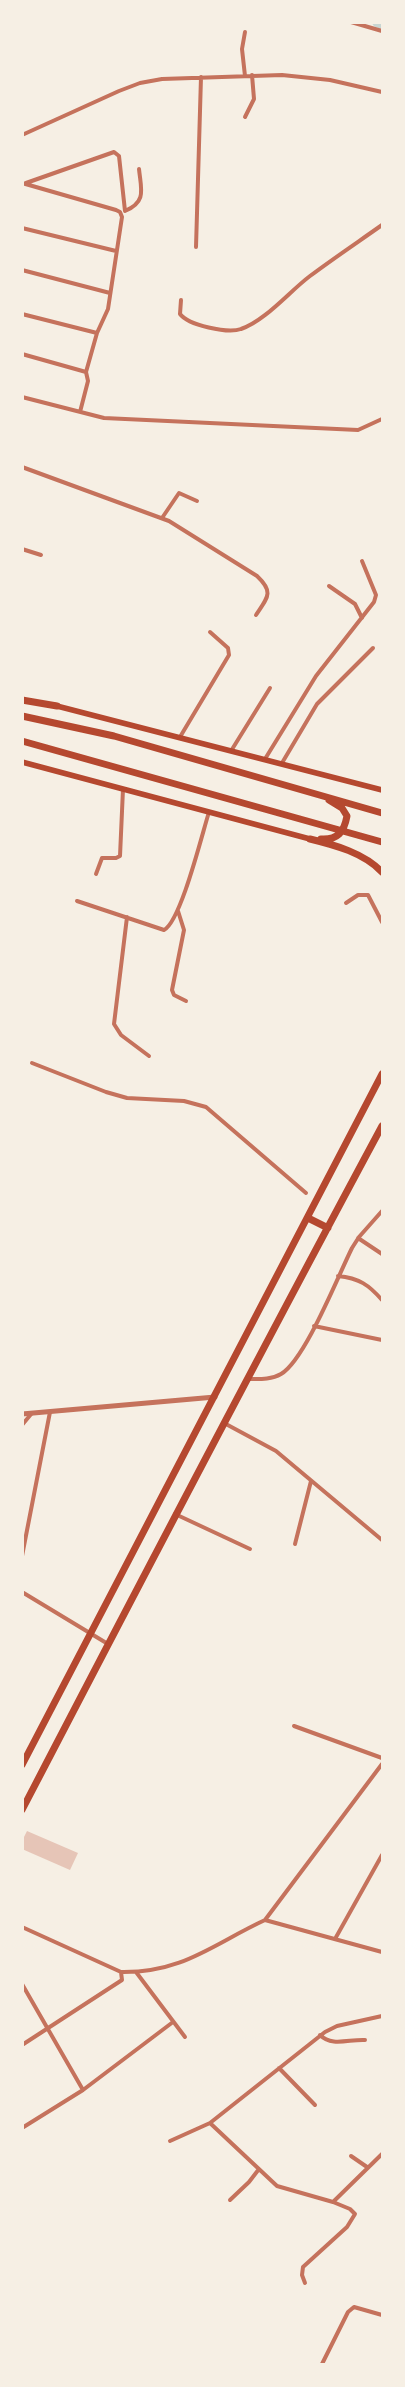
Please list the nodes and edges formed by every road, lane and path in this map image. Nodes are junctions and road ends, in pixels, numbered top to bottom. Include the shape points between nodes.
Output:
1 (351, 22) edge
2 (382, 31) edge
3 (246, 32) dead end
4 (252, 75) junction
5 (245, 76) junction
6 (201, 77) junction
7 (382, 92) edge
8 (245, 117) dead end
9 (22, 135) edge
10 (138, 169) dead end
11 (24, 183) edge
12 (123, 211) junction
13 (382, 225) edge
14 (22, 228) edge
15 (196, 247) dead end
16 (116, 251) junction
17 (22, 270) edge
18 (110, 293) junction
19 (181, 300) dead end
20 (22, 314) edge
21 (97, 333) junction
22 (22, 354) edge
23 (86, 372) junction
24 (22, 397) edge
25 (80, 412) junction
26 (382, 419) edge
27 (22, 467) edge
28 (197, 501) dead end
29 (162, 518) junction
30 (22, 549) edge
31 (41, 555) dead end
32 (362, 561) dead end
33 (329, 586) dead end
34 (256, 615) dead end
35 (362, 618) junction
36 (210, 632) dead end
37 (372, 648) dead end
38 (270, 688) dead end
39 (22, 698) edge
40 (57, 706) joint
41 (22, 716) edge
42 (180, 737) junction
43 (22, 741) edge
44 (231, 751) junction
45 (265, 759) junction
46 (22, 762) edge
47 (282, 763) junction
48 (123, 789) junction
49 (382, 790) edge
50 (325, 796) junction
51 (209, 812) junction
52 (382, 813) edge
53 (310, 839) junction
54 (382, 842) edge
55 (382, 872) edge
56 (96, 874) dead end
57 (77, 901) dead end
58 (346, 903) dead end
59 (178, 911) junction
60 (127, 917) junction
61 (382, 922) edge
62 (186, 1001) dead end
63 (149, 1056) dead end
64 (32, 1063) dead end
65 (382, 1074) edge
66 (382, 1126) edge
67 (306, 1193) dead end
68 (382, 1211) edge
69 (308, 1218) junction
70 (328, 1228) junction
71 (358, 1238) junction
72 (382, 1254) edge
73 (338, 1276) junction
74 (382, 1300) edge
75 (314, 1326) junction
76 (382, 1340) edge
77 (248, 1379) junction
78 (215, 1397) junction
79 (50, 1412) junction
80 (32, 1413) junction
81 (22, 1414) edge
82 (224, 1423) junction
83 (22, 1425) edge
84 (311, 1481) junction
85 (175, 1514) junction
86 (382, 1540) edge
87 (296, 1544) dead end
88 (250, 1549) dead end
89 (22, 1556) edge
90 (22, 1592) edge
91 (90, 1633) junction
92 (109, 1644) junction
93 (294, 1726) dead end
94 (382, 1758) edge
95 (382, 1764) edge
96 (22, 1765) edge
97 (22, 1810) edge
98 (382, 1855) edge
99 (266, 1920) junction
100 (22, 1927) edge
101 (335, 1940) junction
102 (382, 1952) edge
103 (121, 1972) junction
104 (136, 1972) junction
105 (22, 1984) edge
106 (382, 2016) edge
107 (174, 2022) junction
108 (48, 2029) junction
109 (320, 2036) junction
110 (185, 2037) dead end
111 (364, 2040) dead end
112 (22, 2046) edge
113 (280, 2068) junction
114 (83, 2090) junction
115 (316, 2105) dead end
116 (210, 2123) junction
117 (22, 2128) edge
118 (170, 2141) dead end
119 (382, 2154) edge
120 (351, 2156) dead end
121 (367, 2168) junction
122 (259, 2169) junction
123 (230, 2200) dead end
124 (333, 2202) junction
125 (305, 2283) dead end
126 (382, 2315) edge
127 (322, 2364) edge

1 - 2 street
3 - 5 street via 242,49
4 - 5 street
4 - 7 street via 320,78
4 - 8 street via 254,99
5 - 6 street
6 - 9 street via 140,83
6 - 15 street
10 - 12 street via 139,201 133,208
11 - 12 street
11 - 12 street via 114,152 119,156
12 - 16 street
13 - 19 street via 310,276 251,325 239,330 218,330 190,322 180,314
14 - 16 street
16 - 18 street
17 - 18 street
18 - 21 street via 105,318
20 - 21 street
21 - 23 street
22 - 23 street
23 - 25 street via 88,381
24 - 25 street
25 - 26 street via 104,418 358,430
27 - 29 street
28 - 29 street via 179,493
29 - 34 street via 257,576 267,586 268,592
30 - 31 street
32 - 35 street via 376,595
33 - 35 street via 356,604
35 - 45 street via 316,676
36 - 42 street via 228,648 229,655
37 - 47 street via 317,704
38 - 44 street
39 - 40 highway
40 - 42 main road
41 - 50 highway via 114,736
42 - 44 main road
43 - 54 highway
44 - 45 main road
45 - 47 main road
46 - 48 main road
47 - 49 main road
48 - 51 main road
48 - 56 street via 120,856 102,858
50 - 52 highway
50 - 53 highway via 342,808 347,816 345,825 341,834 330,840
51 - 53 main road
51 - 59 street
53 - 55 highway via 335,845
57 - 60 street
58 - 61 street via 358,895 368,895
59 - 60 street via 164,930
59 - 62 street via 184,930 172,990 174,995
60 - 63 street via 114,1024 121,1035
64 - 67 street via 127,1098 184,1101 206,1107
65 - 69 highway
66 - 70 highway
68 - 71 street
69 - 70 highway
69 - 78 highway
70 - 77 highway
71 - 72 street
71 - 73 street
73 - 74 street via 363,1281
73 - 75 street
75 - 76 street
75 - 77 street via 305,1346 281,1374 270,1379
77 - 82 highway
78 - 79 street
78 - 91 highway
79 - 80 street
79 - 89 street
80 - 81 street
80 - 83 street
82 - 84 street via 276,1451
82 - 85 highway
84 - 86 street
84 - 87 street
85 - 88 street
85 - 92 highway
90 - 91 street
91 - 92 street
91 - 96 highway
92 - 97 highway
93 - 94 street
95 - 99 street
98 - 101 street
99 - 101 street
99 - 104 street via 208,1951 175,1964
100 - 103 street
101 - 102 street
103 - 104 street
103 - 108 street via 122,1980
104 - 107 street
105 - 108 street
106 - 109 street via 337,2026
107 - 110 street
107 - 114 street
108 - 112 street
108 - 114 street
109 - 111 street via 332,2042
109 - 113 street
113 - 115 street
113 - 116 street
114 - 117 street
116 - 118 street
116 - 122 street
119 - 121 street
120 - 121 street
121 - 124 street
122 - 123 street
122 - 124 street via 282,2189
124 - 125 street via 350,2209 355,2214 354,2218 303,2267
126 - 127 street via 354,2307 348,2312

